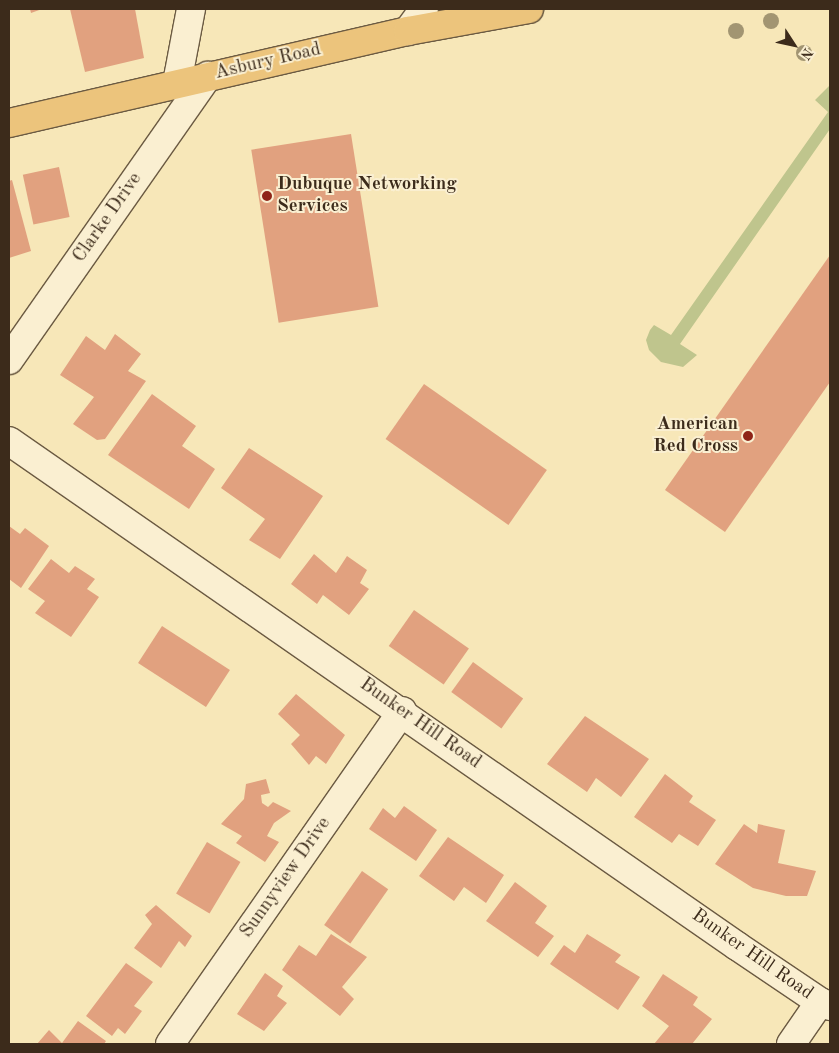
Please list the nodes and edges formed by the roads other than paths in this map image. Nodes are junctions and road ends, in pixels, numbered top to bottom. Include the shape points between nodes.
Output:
1 (191, 9) edge
2 (424, 9) edge
3 (529, 9) edge
4 (408, 31) junction
5 (208, 76) junction
6 (177, 83) junction
7 (9, 123) edge
8 (9, 360) edge
9 (9, 441) edge
10 (402, 711) junction
11 (825, 1004) edge
12 (170, 1044) edge
13 (791, 1044) edge

1 - 6 street
2 - 4 street
3 - 4 main road, Asbury Road
4 - 5 main road, Asbury Road
5 - 6 main road, Asbury Road
5 - 8 street, Clarke Drive
6 - 7 main road, Asbury Road
9 - 10 street, Bunker Hill Road
10 - 11 street, Bunker Hill Road
10 - 12 street, Sunnyview Drive
11 - 13 street

